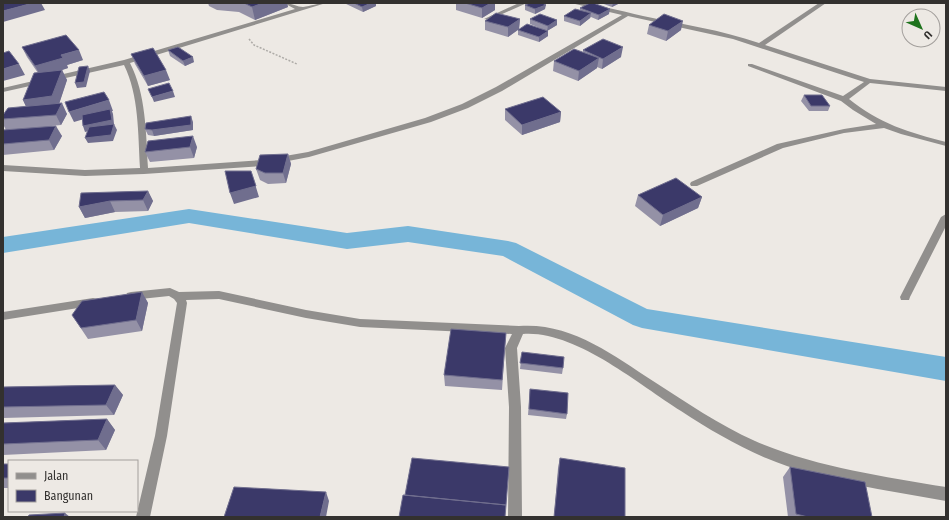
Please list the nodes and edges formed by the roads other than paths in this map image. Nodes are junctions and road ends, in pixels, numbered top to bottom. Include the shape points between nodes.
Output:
1 (287, 3) edge
2 (323, 3) edge
3 (524, 3) edge
4 (574, 3) edge
5 (823, 3) edge
6 (589, 4) edge
7 (301, 9) junction
8 (628, 14) junction
9 (487, 19) edge
10 (761, 44) junction
11 (126, 62) junction
12 (750, 65) dead end
13 (869, 81) junction
14 (946, 89) edge
15 (3, 90) edge
16 (844, 99) junction
17 (881, 126) junction
18 (946, 144) edge
19 (3, 168) edge
20 (144, 171) junction
21 (694, 184) dead end
22 (946, 217) edge
23 (178, 296) junction
24 (905, 297) dead end
25 (118, 298) edge
26 (103, 300) edge
27 (3, 316) edge
28 (519, 330) junction
29 (946, 494) edge
30 (515, 516) edge
31 (143, 517) edge

1 - 7 street
2 - 7 street
3 - 9 street
4 - 6 street
5 - 10 street
6 - 8 street
7 - 11 street
8 - 10 street
8 - 20 street via 499,89 428,120 309,154 268,161
10 - 13 street
11 - 15 street
11 - 20 street via 132,71 137,98
12 - 16 street
13 - 14 street
13 - 16 street
16 - 17 street
17 - 18 street
17 - 21 street via 837,132 780,146
19 - 20 street via 85,173
22 - 24 street
23 - 25 street via 170,292
23 - 28 street via 219,295 360,323
23 - 31 street via 182,303 181,319 161,436
26 - 27 street
28 - 29 street via 528,328 558,334 594,349 710,423 750,445 839,475
28 - 30 street via 511,348 515,407

